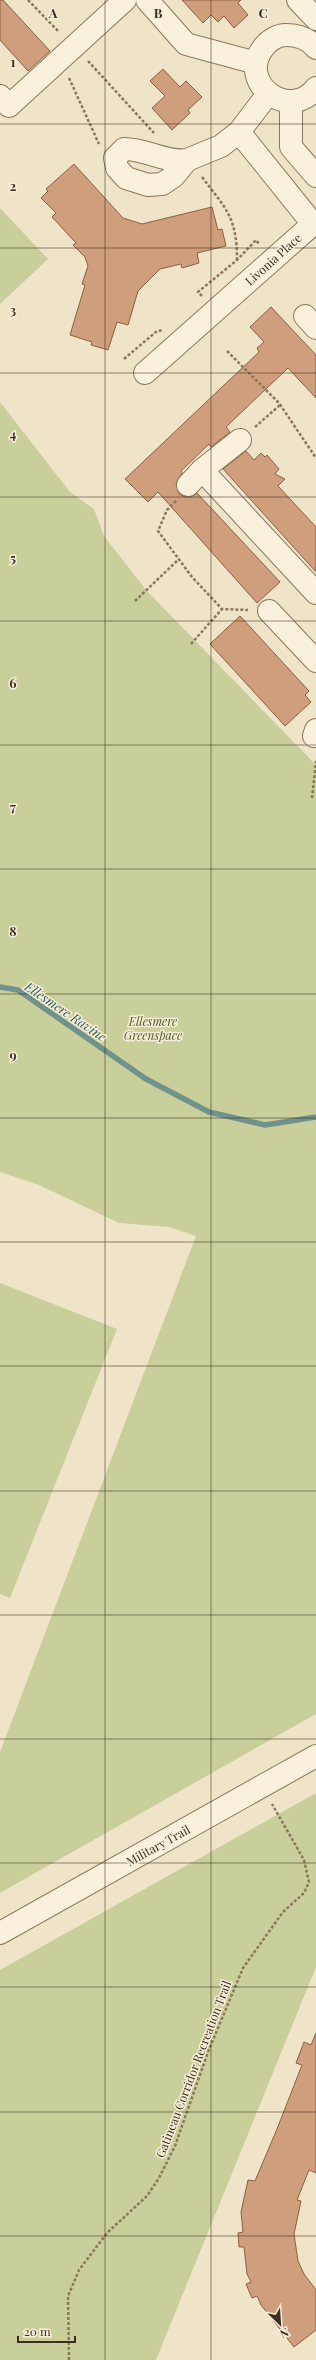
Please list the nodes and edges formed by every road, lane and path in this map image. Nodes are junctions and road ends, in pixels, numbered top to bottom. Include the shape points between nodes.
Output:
1 (28, 0) edge
2 (125, 0) edge
3 (147, 0) edge
4 (298, 0) edge
5 (316, 19) edge
6 (316, 48) edge
7 (68, 52) junction
8 (256, 63) junction
9 (316, 88) edge
10 (268, 94) junction
11 (0, 96) edge
12 (291, 102) junction
13 (239, 132) junction
14 (156, 135) dead end
15 (101, 149) dead end
16 (187, 160) dead end
17 (316, 176) edge
18 (202, 177) dead end
19 (237, 260) dead end
20 (227, 351) dead end
21 (145, 372) dead end
22 (280, 405) junction
23 (240, 440) joint
24 (316, 458) edge
25 (195, 477) junction
26 (179, 559) junction
27 (316, 593) edge
28 (135, 601) dead end
29 (222, 609) junction
30 (269, 611) joint
31 (191, 644) dead end
32 (316, 662) edge
33 (316, 761) edge
34 (312, 798) dead end
35 (316, 1756) edge
36 (265, 1785) junction
37 (0, 1933) edge
38 (68, 2360) edge

1 - 7 path
2 - 7 street
3 - 8 street via 186,44
4 - 5 street
6 - 8 street via 304,38 284,35 265,45
7 - 11 street via 9,106
7 - 14 path
7 - 15 path
8 - 10 street via 260,86
9 - 12 street via 302,100
10 - 12 street via 275,99
10 - 13 street
12 - 17 street via 291,147
13 - 16 street via 221,146
13 - 21 street, Livonia Place via 313,224
18 - 19 path via 230,214 237,239
20 - 22 path
22 - 23 path
22 - 24 path
23 - 25 street
25 - 26 path via 167,510 158,531
25 - 27 street
26 - 28 path
26 - 29 path
29 - 30 path
29 - 31 path
30 - 32 street
33 - 34 path
35 - 36 street, Military Trail
36 - 37 street, Military Trail
36 - 38 path, Gatineau Corridor Recreation Trail via 276,1813 304,1860 309,1882 304,1893 283,1912 243,1968 208,2052 175,2146 159,2178 147,2196 108,2233 79,2270 68,2296

